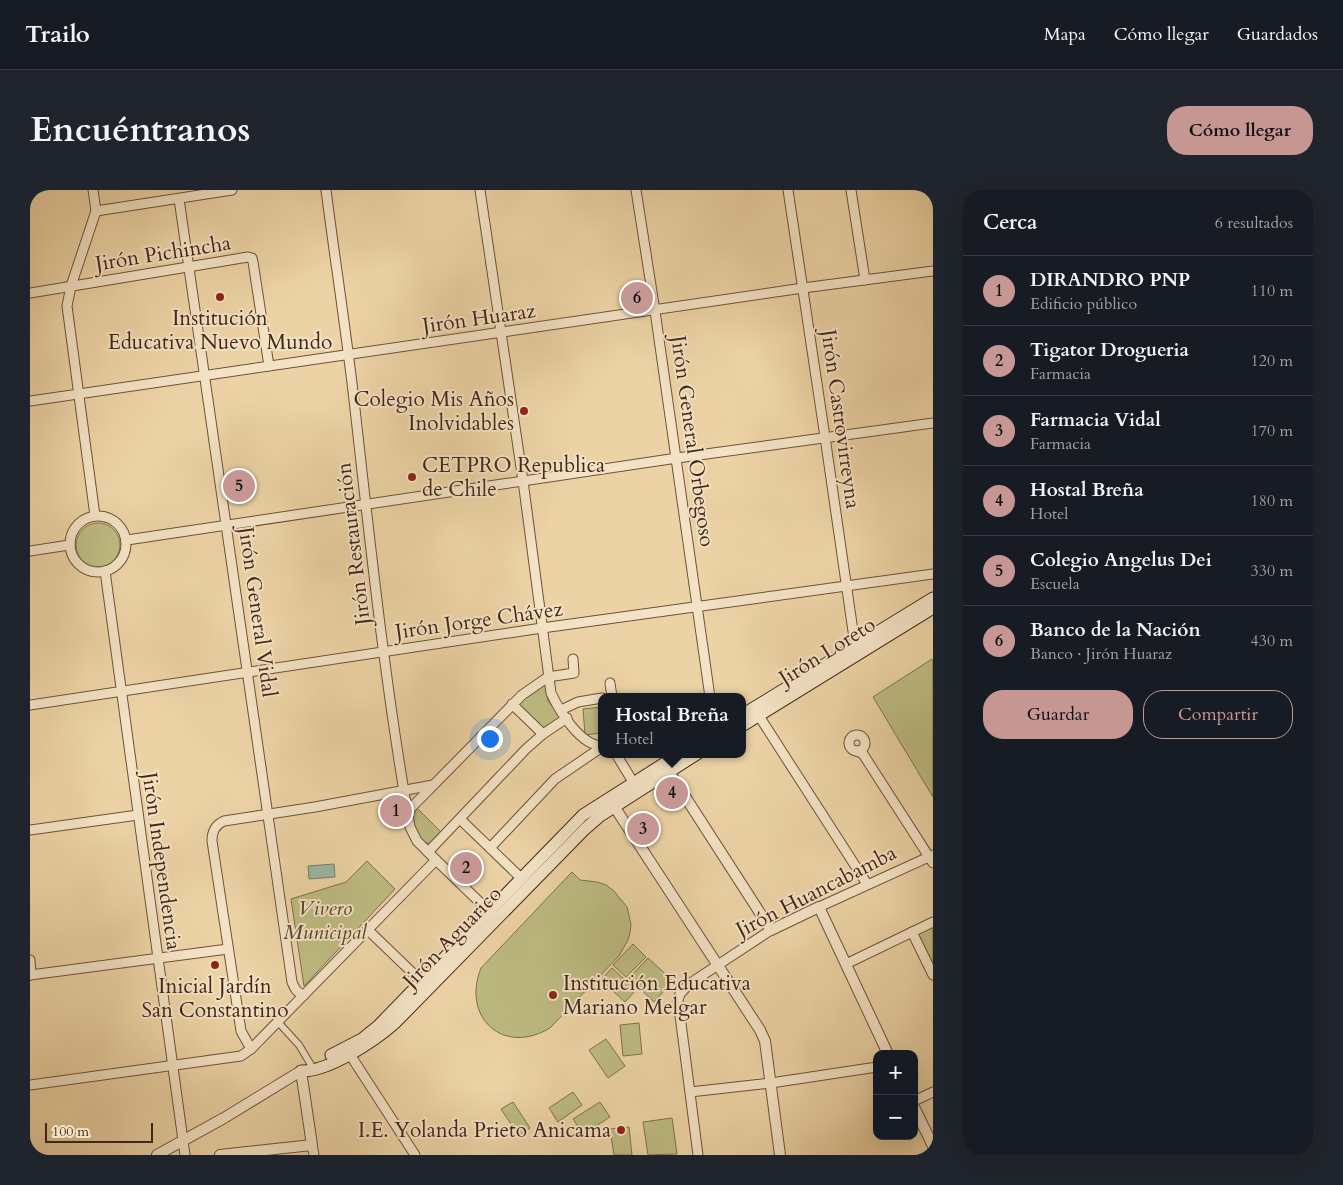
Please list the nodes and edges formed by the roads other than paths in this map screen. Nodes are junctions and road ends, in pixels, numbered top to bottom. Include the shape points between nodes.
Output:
1 (93, 190) edge
2 (232, 190) edge
3 (326, 190) edge
4 (480, 190) edge
5 (636, 190) edge
6 (788, 190) edge
7 (851, 190) edge
8 (179, 199) junction
9 (96, 211) junction
10 (188, 268) junction
11 (933, 271) edge
12 (865, 280) junction
13 (71, 286) junction
14 (803, 288) junction
15 (30, 293) edge
16 (655, 310) junction
17 (502, 332) junction
18 (348, 355) junction
19 (269, 366) junction
20 (204, 375) junction
21 (79, 393) junction
22 (30, 401) edge
23 (933, 423) edge
24 (825, 437) junction
25 (677, 458) junction
26 (523, 481) junction
27 (365, 504) junction
28 (95, 516) junction
29 (226, 525) junction
30 (127, 540) junction
31 (69, 545) junction
32 (30, 551) edge
33 (105, 571) junction
34 (933, 574) edge
35 (845, 585) junction
36 (933, 598) edge
37 (697, 608) junction
38 (933, 608) edge
39 (542, 628) junction
40 (857, 649) junction
41 (384, 652) junction
42 (573, 659) dead end
43 (248, 672) junction
44 (548, 677) junction
45 (610, 683) dead end
46 (122, 692) junction
47 (611, 693) edge
48 (709, 693) edge
49 (598, 699) edge
50 (512, 704) junction
51 (30, 706) edge
52 (560, 710) junction
53 (746, 713) edge
54 (759, 716) junction
55 (567, 718) junction
56 (746, 724) edge
57 (543, 734) junction
58 (583, 739) junction
59 (598, 746) edge
60 (598, 750) edge
61 (861, 751) dead end
62 (593, 753) junction
63 (619, 758) edge
64 (676, 758) edge
65 (688, 758) edge
66 (667, 768) junction
67 (634, 782) junction
68 (433, 785) junction
69 (404, 791) junction
70 (612, 802) junction
71 (407, 812) junction
72 (268, 814) junction
73 (138, 815) junction
74 (460, 819) junction
75 (30, 830) edge
76 (490, 848) junction
77 (428, 852) junction
78 (932, 858) edge
79 (436, 860) junction
80 (521, 878) junction
81 (867, 884) junction
82 (819, 908) junction
83 (493, 915) junction
84 (933, 922) edge
85 (368, 930) junction
86 (771, 930) junction
87 (912, 932) junction
88 (228, 949) junction
89 (158, 958) junction
90 (30, 960) edge
91 (846, 964) junction
92 (718, 965) junction
93 (31, 975) edge
94 (933, 975) edge
95 (421, 981) junction
96 (304, 995) junction
97 (278, 1022) junction
98 (251, 1049) junction
99 (886, 1050) edge
100 (348, 1051) junction
101 (173, 1066) junction
102 (306, 1068) junction
103 (873, 1068) edge
104 (771, 1083) junction
105 (30, 1085) edge
106 (690, 1092) junction
107 (933, 1092) edge
108 (918, 1099) edge
109 (918, 1115) edge
110 (183, 1140) junction
111 (933, 1146) edge
112 (313, 1150) edge
113 (157, 1155) edge
114 (185, 1155) edge
115 (220, 1155) edge
116 (415, 1155) edge
117 (698, 1155) edge
118 (780, 1155) edge

1 - 9 street
2 - 8 street
3 - 18 street, Jirón Restauración
4 - 17 street
5 - 16 street, Jirón General Orbegoso
6 - 14 street, Jirón Castrovirreyna
7 - 12 street
8 - 9 street
8 - 10 street, Jirón General Vidal
9 - 13 street
10 - 13 street, Jirón Pichincha
10 - 19 street, Jirón Pichincha via 252,258
10 - 20 street, Jirón General Vidal
11 - 12 street, Jirón Huaraz
12 - 14 street, Jirón Huaraz
13 - 15 street, Jirón Pichincha
13 - 21 street via 67,306
14 - 16 street, Jirón Huaraz
14 - 24 street, Jirón Castrovirreyna
16 - 17 street, Jirón Huaraz
16 - 25 street, Jirón General Orbegoso
17 - 18 street, Jirón Huaraz
17 - 26 street
18 - 19 street, Jirón Huaraz
18 - 27 street, Jirón Restauración
19 - 20 street, Jirón Huaraz
20 - 21 street, Jirón Huaraz
20 - 29 street, Jirón General Vidal
21 - 22 street, Jirón Huaraz
21 - 28 street
23 - 24 street
24 - 25 street
24 - 35 street, Jirón Castrovirreyna
25 - 26 street
25 - 37 street, Jirón General Orbegoso
26 - 27 street
26 - 39 street
27 - 29 street
27 - 41 street, Jirón Restauración
28 - 30 street via 115,522
28 - 31 street via 74,529
29 - 30 street
29 - 43 street, Jirón General Vidal
30 - 33 street via 122,559
31 - 32 street
31 - 33 street via 71,554 81,567
33 - 46 street, Jirón Independencia
34 - 35 street, Jirón Jorge Chávez
35 - 37 street, Jirón Jorge Chávez
35 - 40 street, Jirón Castrovirreyna
36 - 40 main road, Jirón Loreto
37 - 39 street, Jirón Jorge Chávez
37 - 48 street, Jirón General Orbegoso
38 - 40 main road, Jirón Loreto
39 - 41 street, Jirón Jorge Chávez
39 - 44 street
40 - 53 main road, Jirón Loreto
40 - 54 main road, Jirón Loreto
41 - 43 street, Jirón Jorge Chávez
41 - 69 street, Jirón Restauración
42 - 44 street via 574,673
43 - 46 street, Jirón Jorge Chávez
43 - 72 street, Jirón General Vidal
44 - 50 street
44 - 52 street via 551,693
45 - 47 street
46 - 51 street, Jirón Jorge Chávez
46 - 73 street, Jirón Independencia
49 - 52 street via 578,702
50 - 57 street
50 - 68 street
52 - 55 street
54 - 56 main road, Jirón Loreto
54 - 81 street
55 - 57 street
55 - 58 street
57 - 74 street
58 - 59 street
58 - 62 street
60 - 62 street
61 - 78 street
62 - 76 street via 555,779
63 - 67 street
64 - 66 main road
65 - 66 main road
66 - 67 main road
66 - 70 main road
66 - 86 street
67 - 70 main road
68 - 69 street
68 - 71 street
69 - 71 street, Jirón Restauración
69 - 72 street
70 - 80 main road, Jirón Aguarico via 578,820
70 - 83 main road, Jirón Aguarico
70 - 92 street
71 - 77 street, Jirón Restauración via 417,841
72 - 88 street via 224,821 218,824 212,835
72 - 96 street, Jirón General Vidal via 292,982 294,989
73 - 75 street
73 - 89 street, Jirón Independencia
74 - 76 street
74 - 77 street
76 - 80 street
77 - 79 street, Jirón Restauración
78 - 81 street, Jirón Huancabamba
79 - 83 street, Jirón Restauración
79 - 85 street
80 - 83 main road, Jirón Aguarico
81 - 82 street, Jirón Huancabamba
82 - 86 street, Jirón Huancabamba
82 - 91 street
83 - 95 main road, Jirón Aguarico
83 - 100 main road, Jirón Aguarico via 388,1029 377,1038
84 - 87 street
85 - 95 street
85 - 96 street
86 - 92 street, Jirón Huancabamba
87 - 91 street
87 - 94 street
88 - 89 street
88 - 98 street via 241,1031
89 - 93 street
89 - 101 street, Jirón Independencia
90 - 93 street
91 - 99 street
92 - 104 street via 765,1041
92 - 106 street, Jirón Huancabamba via 689,984 678,1000
95 - 100 main road, Jirón Aguarico via 378,1026
96 - 97 street
97 - 98 street
97 - 102 street via 299,1045
98 - 101 street via 236,1057
100 - 102 main road, Jirón Aguarico via 310,1071
100 - 116 street
101 - 105 street
101 - 110 street, Jirón Independencia
102 - 110 street, Jirón Aguarico
102 - 112 street
103 - 104 street
104 - 106 street
104 - 118 street
106 - 117 street, Jirón Huancabamba
107 - 108 street
109 - 111 street
110 - 113 street, Jirón Aguarico
110 - 114 street, Jirón Independencia
112 - 115 street

